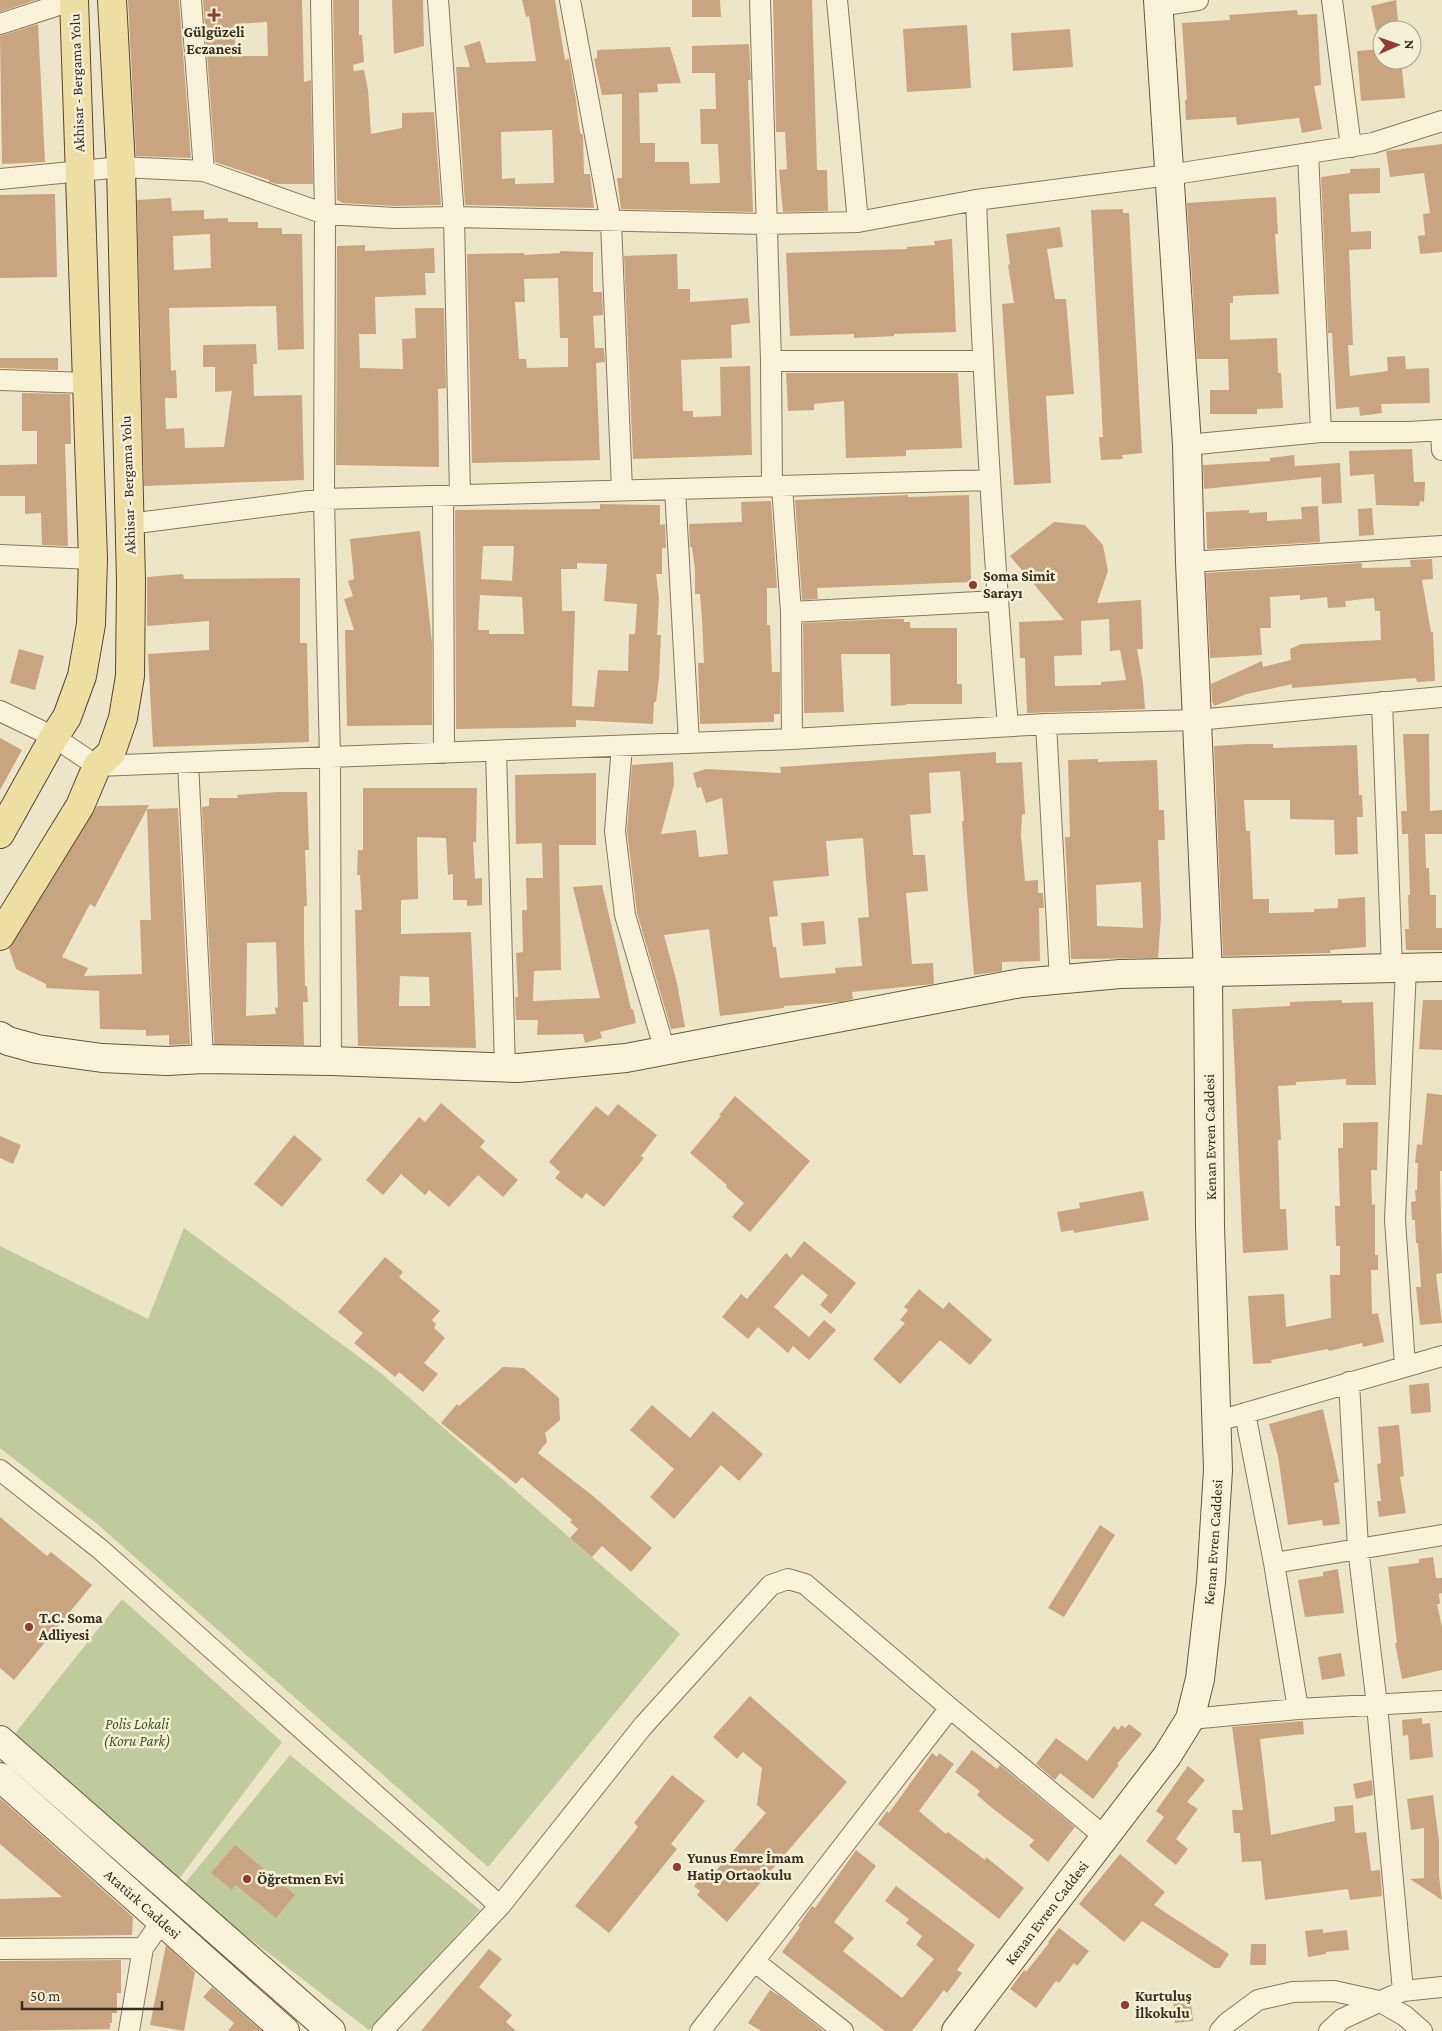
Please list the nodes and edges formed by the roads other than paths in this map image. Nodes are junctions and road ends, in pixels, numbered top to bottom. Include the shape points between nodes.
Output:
1 (74, 0) edge
2 (112, 0) edge
3 (191, 0) edge
4 (321, 0) edge
5 (438, 0) edge
6 (570, 0) edge
7 (760, 0) edge
8 (837, 0) edge
9 (1198, 0) edge
10 (1332, 0) edge
11 (1158, 3) edge
12 (0, 24) edge
13 (1442, 121) edge
14 (1351, 147) junction
15 (1308, 153) junction
16 (121, 167) junction
17 (81, 170) junction
18 (204, 172) junction
19 (1169, 175) junction
20 (0, 179) edge
21 (976, 200) junction
22 (325, 214) junction
23 (454, 217) junction
24 (611, 222) junction
25 (858, 222) junction
26 (766, 224) junction
27 (771, 361) junction
28 (982, 361) junction
29 (0, 380) edge
30 (87, 383) junction
31 (1441, 430) edge
32 (1321, 432) junction
33 (1187, 445) junction
34 (1442, 450) edge
35 (990, 480) junction
36 (777, 486) junction
37 (675, 489) junction
38 (622, 490) junction
39 (452, 495) junction
40 (324, 499) junction
41 (129, 524) junction
42 (1442, 546) edge
43 (0, 555) edge
44 (93, 559) junction
45 (1190, 562) junction
46 (997, 601) junction
47 (791, 612) junction
48 (1442, 697) edge
49 (1382, 702) junction
50 (0, 710) edge
51 (1198, 720) junction
52 (1046, 724) junction
53 (1008, 726) junction
54 (54, 737) junction
55 (792, 739) junction
56 (689, 743) junction
57 (622, 746) junction
58 (496, 751) junction
59 (444, 753) junction
60 (330, 758) junction
61 (188, 763) junction
62 (97, 766) junction
63 (0, 834) edge
64 (0, 936) edge
65 (1399, 967) junction
66 (1442, 967) edge
67 (1208, 973) junction
68 (1060, 980) junction
69 (0, 1036) edge
70 (665, 1051) junction
71 (203, 1059) junction
72 (331, 1061) junction
73 (505, 1068) junction
74 (1442, 1356) edge
75 (1405, 1366) junction
76 (1349, 1382) junction
77 (1245, 1413) junction
78 (1218, 1421) junction
79 (0, 1470) edge
80 (1442, 1535) edge
81 (1358, 1548) junction
82 (1274, 1563) junction
83 (1442, 1701) edge
84 (1377, 1705) junction
85 (950, 1708) junction
86 (1298, 1709) junction
87 (1190, 1719) junction
88 (0, 1740) edge
89 (0, 1777) edge
90 (1105, 1837) junction
91 (500, 1906) junction
92 (162, 1921) junction
93 (143, 1948) junction
94 (0, 1949) edge
95 (754, 1961) junction
96 (1442, 1987) edge
97 (1403, 1991) junction
98 (1379, 2001) junction
99 (1406, 2023) edge
100 (129, 2031) edge
101 (285, 2031) edge
102 (331, 2031) edge
103 (382, 2031) edge
104 (700, 2031) edge
105 (843, 2031) edge
106 (956, 2031) edge
107 (1220, 2031) edge
108 (1329, 2031) edge
109 (1422, 2031) edge

1 - 12 street
1 - 17 main road, Akhisar - Bergama Yolu
2 - 16 main road, Akhisar - Bergama Yolu
3 - 18 street
4 - 22 street
5 - 23 street
6 - 24 street
7 - 26 street
8 - 25 street
9 - 11 street
10 - 14 street
11 - 19 street, Kenan Evren Caddesi
13 - 14 street via 1373,144
14 - 15 street
15 - 19 street
15 - 32 street
16 - 17 street
16 - 18 street
16 - 41 main road, Akhisar - Bergama Yolu
17 - 20 street
17 - 30 main road, Akhisar - Bergama Yolu
18 - 22 street
19 - 21 street
19 - 33 street, Kenan Evren Caddesi
21 - 25 street
21 - 28 street
22 - 23 street
22 - 40 street
23 - 24 street
23 - 39 street
24 - 26 street
24 - 38 street
25 - 26 street
26 - 27 street
27 - 28 street
27 - 36 street
28 - 35 street
29 - 30 street
30 - 44 main road, Akhisar - Bergama Yolu
31 - 32 street
31 - 34 street
32 - 33 street
33 - 45 street, Kenan Evren Caddesi
35 - 36 street
35 - 46 street
36 - 37 street
36 - 47 street
37 - 38 street
37 - 56 street
38 - 39 street
39 - 40 street
39 - 59 street
40 - 41 street
40 - 60 street
41 - 62 main road, Akhisar - Bergama Yolu via 130,676 123,718 111,753
42 - 45 street
43 - 44 street
44 - 54 main road, Akhisar - Bergama Yolu via 91,624 82,676 68,717
45 - 51 street, Kenan Evren Caddesi
46 - 47 street
46 - 53 street
47 - 55 street
48 - 49 street
49 - 51 street
49 - 65 street
50 - 54 street
51 - 52 street
51 - 67 street, Kenan Evren Caddesi
52 - 53 street
52 - 68 street
53 - 55 street
54 - 62 street
54 - 63 main road, Akhisar - Bergama Yolu
55 - 56 street
56 - 57 street
57 - 58 street
57 - 70 street via 615,831 625,915
58 - 59 street
58 - 73 street
59 - 60 street
60 - 61 street
60 - 72 street
61 - 62 street
61 - 71 street
62 - 64 main road, Akhisar - Bergama Yolu via 80,806
65 - 66 street
65 - 67 street
65 - 75 street via 1395,1220
67 - 68 street via 1120,974
67 - 78 street, Kenan Evren Caddesi via 1210,1226
68 - 70 street via 1022,983
69 - 71 street via 37,1049 74,1055 167,1061
70 - 73 street via 626,1058
71 - 72 street
72 - 73 street
74 - 75 street
75 - 76 street
76 - 77 street
76 - 81 street
77 - 78 street
77 - 82 street
78 - 87 street, Kenan Evren Caddesi via 1211,1582 1200,1679
79 - 91 street via 100,1549
80 - 81 street
81 - 82 street
81 - 84 street
82 - 86 street
83 - 84 street
84 - 86 street
84 - 97 street
85 - 90 street
85 - 91 street via 805,1584 788,1580 771,1585 643,1726
85 - 95 street
86 - 87 street
87 - 90 street, Kenan Evren Caddesi via 1167,1756
88 - 102 street
89 - 92 street, Atatürk Caddesi
90 - 106 street, Kenan Evren Caddesi
91 - 103 street
92 - 93 street
92 - 101 street, Atatürk Caddesi
93 - 94 street
93 - 100 street
95 - 104 street
95 - 105 street
96 - 97 street
97 - 98 street
98 - 99 street
98 - 107 street via 1334,1991 1293,1992 1258,2000
98 - 108 street via 1342,2019
99 - 109 street

